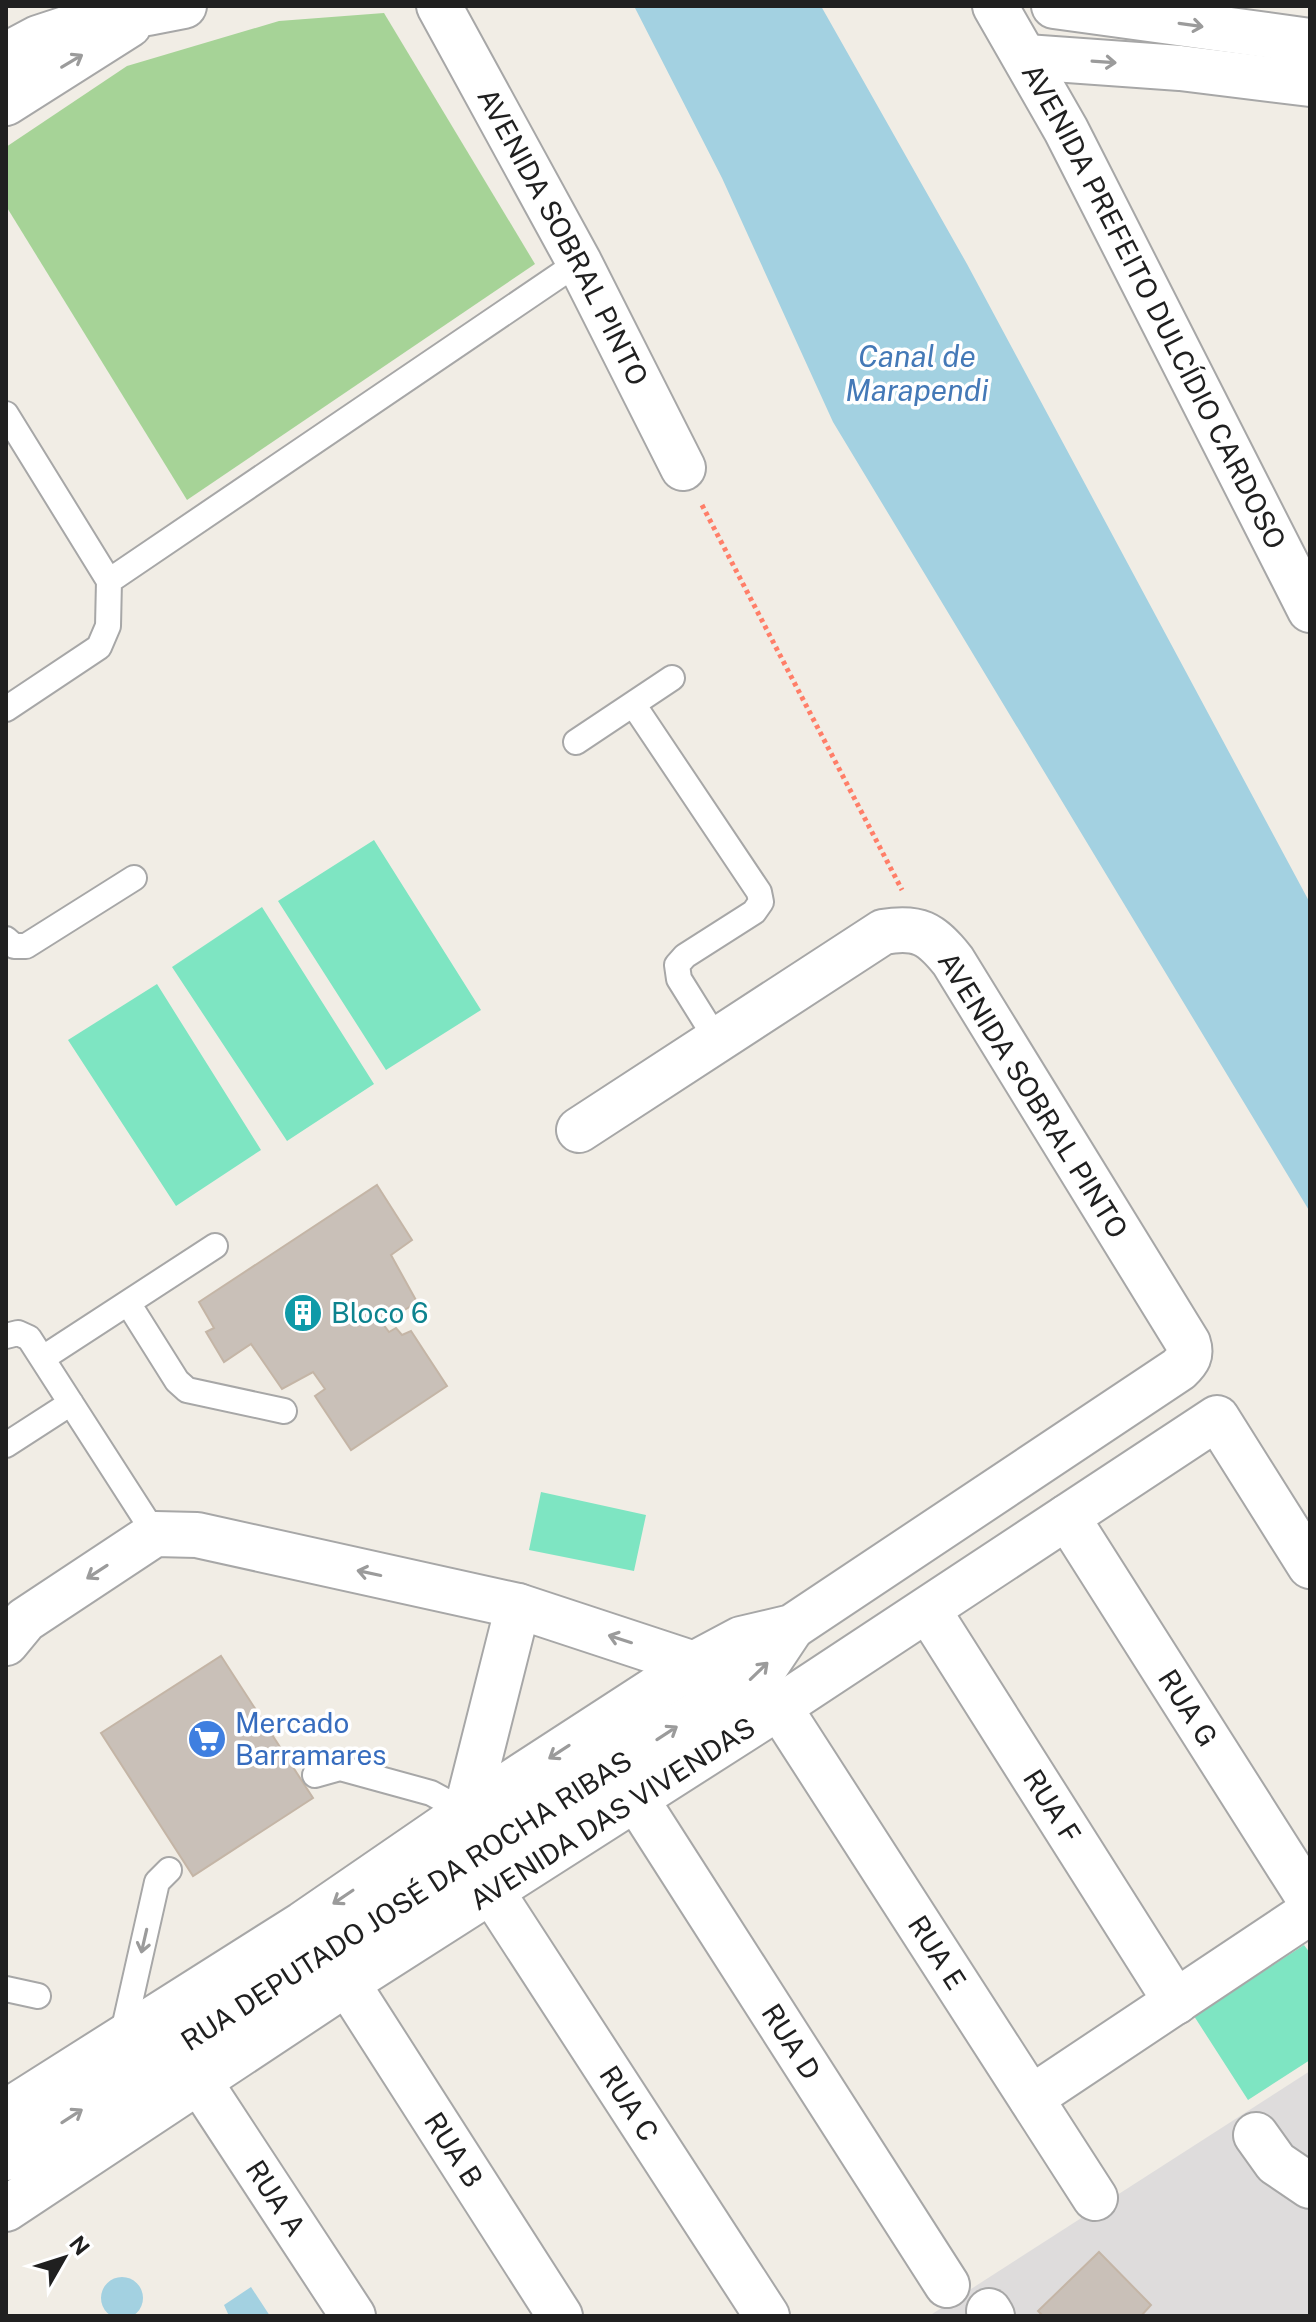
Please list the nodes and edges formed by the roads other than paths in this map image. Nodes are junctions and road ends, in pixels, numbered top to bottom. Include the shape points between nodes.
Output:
1 (439, 6) edge
2 (995, 6) edge
3 (1056, 6) edge
4 (1283, 6) edge
5 (166, 10) edge
6 (1310, 26) edge
7 (1310, 41) edge
8 (6, 55) edge
9 (1026, 57) junction
10 (1310, 84) edge
11 (6, 103) edge
12 (579, 262) junction
13 (6, 414) edge
14 (683, 468) road end
15 (109, 581) junction
16 (1310, 610) edge
17 (672, 678) dead end
18 (633, 704) junction
19 (6, 709) edge
20 (576, 742) dead end
21 (134, 878) dead end
22 (6, 939) edge
23 (717, 1040) junction
24 (579, 1130) dead end
25 (215, 1246) dead end
26 (128, 1303) junction
27 (6, 1336) edge
28 (43, 1358) junction
29 (1187, 1362) joint
30 (71, 1403) junction
31 (284, 1411) dead end
32 (6, 1445) edge
33 (1067, 1517) junction
34 (155, 1534) junction
35 (1310, 1566) edge
36 (518, 1606) junction
37 (928, 1610) junction
38 (792, 1627) junction
39 (6, 1643) edge
40 (694, 1664) junction
41 (714, 1703) junction
42 (779, 1707) junction
43 (315, 1775) dead end
44 (636, 1799) junction
45 (466, 1812) junction
46 (169, 1870) dead end
47 (492, 1892) junction
48 (1310, 1900) edge
49 (1310, 1912) edge
50 (347, 1983) junction
51 (6, 1989) edge
52 (38, 1996) dead end
53 (1176, 2002) junction
54 (122, 2037) junction
55 (199, 2081) junction
56 (1031, 2098) junction
57 (12, 2131) edge
58 (1256, 2135) dead end
59 (1310, 2186) edge
60 (1095, 2198) dead end
61 (6, 2209) edge
62 (947, 2285) dead end
63 (353, 2316) edge
64 (560, 2316) edge
65 (767, 2316) edge

1 - 12 street, AVENIDA SOBRAL PINTO
2 - 9 street, AVENIDA PREFEITO DULCÍDIO CARDOSO
3 -> 7 street
4 - 6 street
5 - 8 street via 108,15 38,38
11 -> 5 street
9 -> 10 street
9 - 16 street, AVENIDA PREFEITO DULCÍDIO CARDOSO
12 - 14 street, AVENIDA SOBRAL PINTO
12 - 15 lane
13 - 15 lane
15 - 19 lane via 108,626 99,647
17 - 18 lane
18 - 20 lane
18 - 23 lane via 759,892 761,902 754,912 677,965 679,979
21 - 22 lane via 26,946
23 - 24 street, AVENIDA SOBRAL PINTO
23 - 29 street, AVENIDA SOBRAL PINTO via 883,932 925,933 953,961 1188,1343
25 - 26 lane
26 - 28 lane
26 - 31 lane via 187,1390
27 - 28 lane via 18,1333 29,1338
28 - 30 lane
29 - 38 street, RUA DEPUTADO JOSÉ DA ROCHA RIBAS
30 - 32 lane
30 - 34 lane
33 - 35 street, AVENIDA DAS VIVENDAS via 1217,1418
33 - 37 street, AVENIDA DAS VIVENDAS
33 - 48 street, RUA G
36 -> 34 street via 197,1535
34 -> 39 street via 25,1620
40 -> 36 street
36 - 45 street
37 - 42 street, AVENIDA DAS VIVENDAS
37 - 53 street, RUA F
38 - 40 street, RUA DEPUTADO JOSÉ DA ROCHA RIBAS via 741,1639
41 -> 38 street, RUA DEPUTADO JOSÉ DA ROCHA RIBAS via 762,1672
40 - 41 street
40 -> 45 street, RUA DEPUTADO JOSÉ DA ROCHA RIBAS
57 -> 41 street, RUA DEPUTADO JOSÉ DA ROCHA RIBAS
42 - 44 street, AVENIDA DAS VIVENDAS
42 - 56 street, RUA E
43 - 45 lane via 340,1768 431,1793
44 - 47 street, AVENIDA DAS VIVENDAS
44 - 62 street, RUA D
45 -> 54 street, RUA DEPUTADO JOSÉ DA ROCHA RIBAS via 303,1924
46 -> 54 lane via 157,1882
47 - 50 street, AVENIDA DAS VIVENDAS
47 - 65 street, RUA C
49 - 53 street
50 - 55 street, AVENIDA DAS VIVENDAS
50 - 64 street, RUA B
51 - 52 lane
53 - 56 street
54 - 57 street, RUA DEPUTADO JOSÉ DA ROCHA RIBAS
55 - 61 street, AVENIDA DAS VIVENDAS
55 - 63 street, RUA A
56 - 60 street, RUA E
58 - 59 street via 1276,2163

